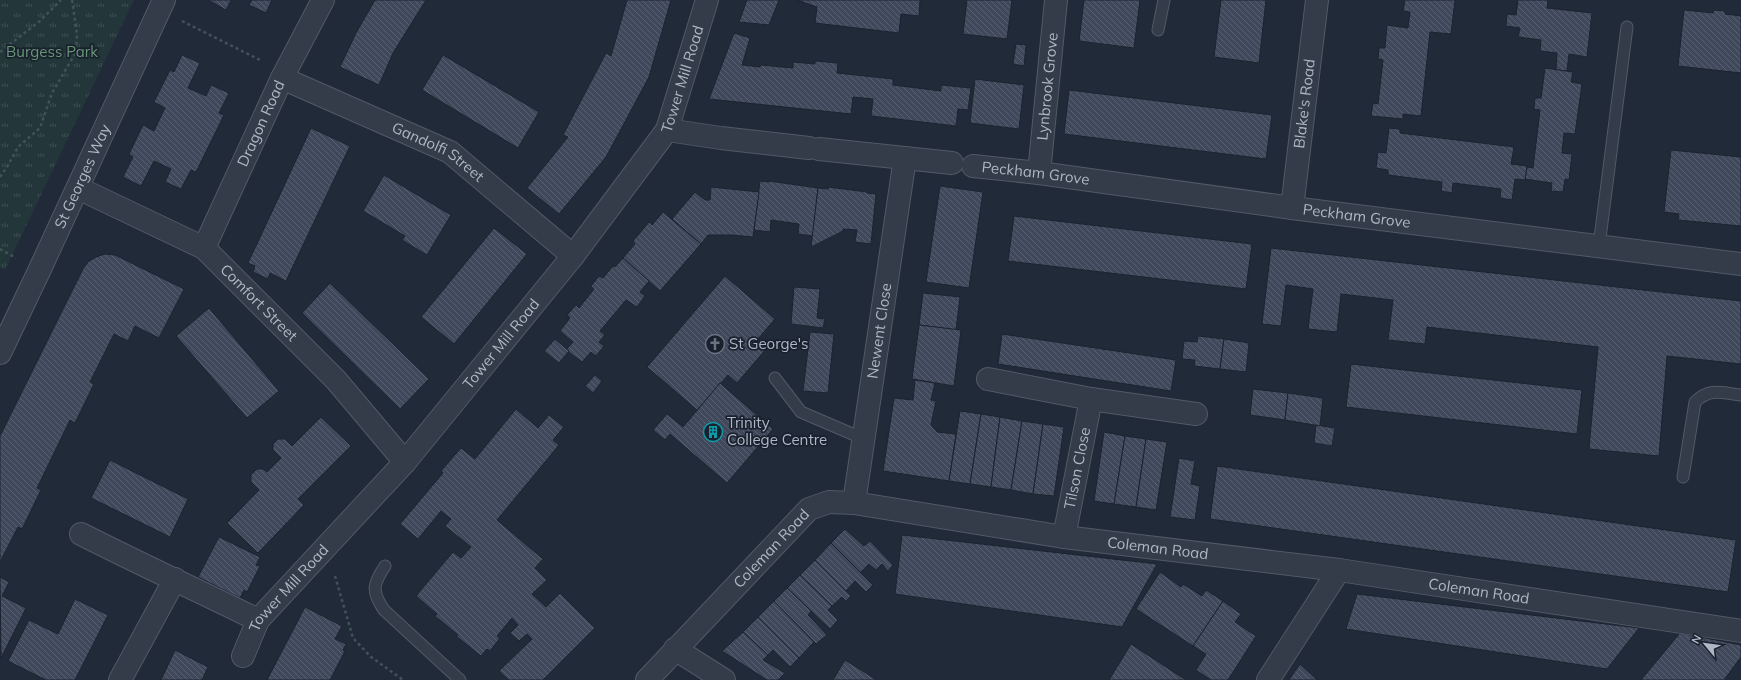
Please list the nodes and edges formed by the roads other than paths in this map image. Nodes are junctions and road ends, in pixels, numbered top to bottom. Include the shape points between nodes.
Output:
1 (164, 0) edge
2 (323, 0) edge
3 (707, 0) edge
4 (1056, 0) edge
5 (1164, 0) edge
6 (1317, 0) edge
7 (1627, 27) dead end
8 (1158, 30) dead end
9 (282, 78) junction
10 (667, 130) junction
11 (905, 158) junction
12 (1039, 173) junction
13 (78, 188) junction
14 (1292, 208) junction
15 (1599, 246) junction
16 (204, 248) junction
17 (574, 256) junction
18 (1741, 264) edge
19 (0, 353) edge
20 (775, 378) dead end
21 (988, 379) dead end
22 (1741, 395) edge
23 (1091, 400) junction
24 (1196, 414) dead end
25 (864, 439) junction
26 (405, 462) junction
27 (1682, 478) dead end
28 (854, 503) junction
29 (82, 534) dead end
30 (1064, 537) junction
31 (386, 566) dead end
32 (1339, 570) junction
33 (175, 579) junction
34 (258, 620) junction
35 (1741, 631) edge
36 (676, 649) junction
37 (242, 656) dead end
38 (120, 680) edge
39 (460, 680) edge
40 (647, 680) edge
41 (724, 680) edge
42 (1268, 680) edge

1 - 13 street, St Georges Way
2 - 9 street, Dragon Road
3 - 10 street, Tower Mill Road
4 - 12 street, Lynbrook Grove
5 - 8 lane
6 - 14 street, Blake's Road
7 - 15 lane
9 - 16 street, Dragon Road
9 - 17 street, Gandolfi Street via 450,152
10 - 11 street
10 - 17 street, Tower Mill Road
11 - 12 street, Peckham Grove
11 - 25 street, Newent Close
12 - 14 street, Peckham Grove
13 - 16 street, Comfort Street
13 - 19 street, St Georges Way
14 - 15 street, Peckham Grove
15 - 18 street, Peckham Grove
16 - 26 street, Comfort Street via 336,380
17 - 26 street, Tower Mill Road
20 - 25 lane via 801,412
21 - 23 street
22 - 27 lane via 1713,391 1702,395 1695,402
23 - 24 street
23 - 30 street, Tilson Close
25 - 28 street, Newent Close
26 - 34 street, Tower Mill Road
28 - 30 street, Coleman Road
28 - 36 street, Coleman Road via 830,502 808,509
29 - 33 street via 160,574
30 - 32 street, Coleman Road
31 - 39 lane via 374,587 376,598 384,610
32 - 35 street, Coleman Road
32 - 42 street
33 - 34 street
33 - 38 street
34 - 37 street, Tower Mill Road
36 - 40 street, Coleman Road
36 - 41 street

